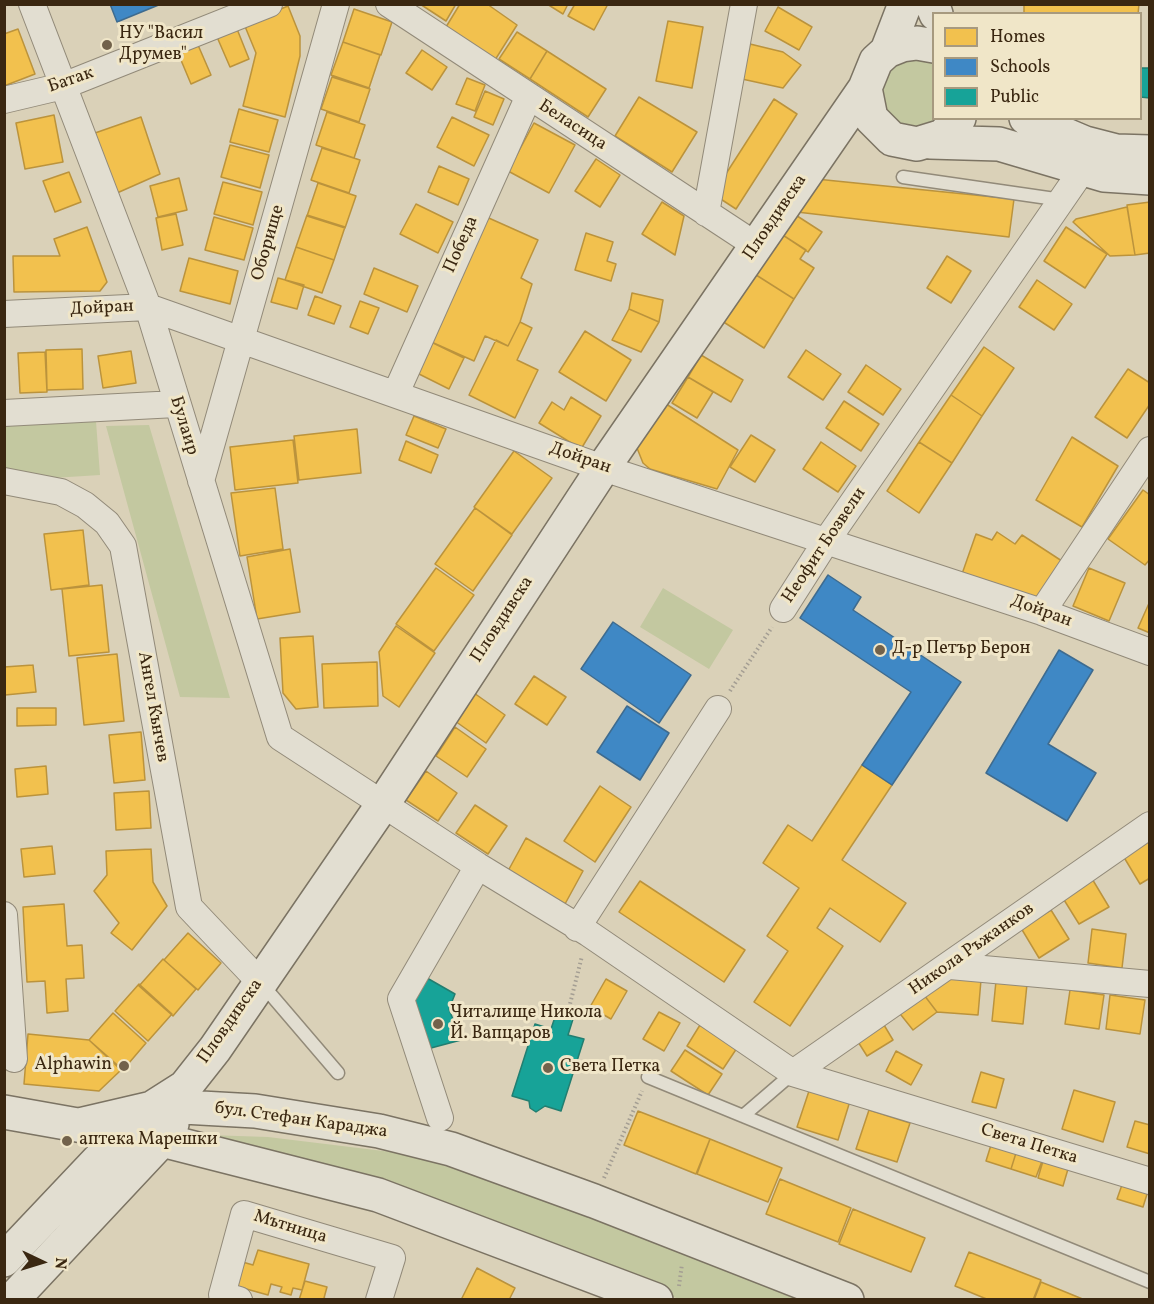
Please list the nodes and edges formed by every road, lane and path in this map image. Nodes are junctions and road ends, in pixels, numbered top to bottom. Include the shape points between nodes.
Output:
1 (32, 4) edge
2 (269, 4) edge
3 (336, 4) edge
4 (389, 4) edge
5 (744, 4) edge
6 (905, 4) edge
7 (932, 46) edge
8 (887, 51) junction
9 (63, 86) junction
10 (865, 88) junction
11 (528, 98) junction
12 (4, 100) edge
13 (957, 120) edge
14 (1031, 120) edge
15 (892, 139) junction
16 (930, 142) junction
17 (821, 152) junction
18 (1149, 152) edge
19 (1083, 169) junction
20 (903, 177) dead end
21 (1149, 178) edge
22 (1063, 200) junction
23 (706, 213) junction
24 (757, 246) junction
25 (148, 307) junction
26 (4, 314) edge
27 (242, 339) junction
28 (396, 393) junction
29 (176, 404) junction
30 (4, 413) edge
31 (1149, 450) edge
32 (603, 468) junction
33 (4, 481) edge
34 (201, 481) junction
35 (827, 540) junction
36 (783, 609) joint
37 (1042, 612) junction
38 (1149, 652) edge
39 (718, 709) joint
40 (383, 804) junction
41 (1149, 825) edge
42 (478, 866) junction
43 (4, 915) edge
44 (582, 931) junction
45 (950, 966) junction
46 (260, 982) junction
47 (1149, 984) edge
48 (569, 1008) dead end
49 (215, 1049) junction
50 (14, 1059) dead end
51 (338, 1073) dead end
52 (793, 1073) junction
53 (648, 1077) joint
54 (173, 1100) junction
55 (238, 1109) junction
56 (4, 1112) edge
57 (743, 1116) junction
58 (440, 1118) dead end
59 (79, 1125) junction
60 (125, 1132) junction
61 (162, 1140) junction
62 (1149, 1181) edge
63 (594, 1201) junction
64 (686, 1236) junction
65 (4, 1260) edge
66 (1149, 1282) edge
67 (667, 1294) edge
68 (12, 1299) edge
69 (239, 1299) edge
70 (379, 1299) edge
71 (848, 1299) edge

1 - 9 street, Булаир
2 - 9 street, Батак
3 - 27 street, Оборище
4 - 11 street, Беласица
5 - 23 street
6 - 8 street, Пловдивска
7 - 8 street via 917,43
8 - 10 street, Пловдивска via 876,61
9 - 12 street, Батак
9 - 25 street, Булаир
10 - 15 street via 871,118
10 - 17 street, Пловдивска
11 - 23 street, Беласица
11 - 28 street, Победа
13 - 16 street via 943,136
14 - 18 street via 1085,143 1116,151
15 - 16 street via 917,144
15 - 17 street via 870,138
16 - 19 street via 999,144
17 - 24 street, Пловдивска
19 - 21 street via 1104,175
19 - 22 street, Неофит Бозвели
20 - 22 lane
22 - 35 street, Неофит Бозвели
23 - 24 street, Беласица
24 - 32 street, Пловдивска
25 - 26 street, Дойран
25 - 27 street, Дойран
25 - 29 street, Булаир
27 - 28 street, Дойран
27 - 34 street, Оборище
28 - 32 street, Дойран
29 - 30 street
29 - 34 street, Булаир
31 - 37 street
32 - 35 street, Дойран
32 - 40 street, Пловдивска
33 - 46 street, Ангел Кънчев via 22,482 69,496 107,523 123,546 189,907
34 - 40 street, Булаир via 280,737
35 - 36 street, Неофит Бозвели
35 - 37 street, Дойран
36 - 39 path, Неофит Бозвели
37 - 38 street, Дойран
39 - 44 street
40 - 42 street, Света Петка
40 - 46 street, Пловдивска
41 - 45 street, Никола Ръжанков
42 - 44 street, Света Петка
42 - 58 street via 401,999
43 - 50 street
44 - 48 path
44 - 52 street, Света Петка
45 - 47 street
45 - 52 street, Никола Ръжанков
46 - 49 street, Пловдивска
46 - 51 lane
49 - 54 street, Пловдивска
49 - 55 street via 225,1092
52 - 57 lane
52 - 62 street, Света Петка
53 - 57 lane
53 - 63 path
54 - 55 street, бул. Стефан Караджа
54 - 59 street, бул. Стефан Караджа
54 - 60 street, Пловдивска
54 - 61 street, Пловдивска
55 - 63 street, бул. Стефан Караджа via 380,1131 451,1149
56 - 59 street
57 - 66 lane
59 - 60 street
60 - 61 street
60 - 65 street, Пловдивска
61 - 67 street via 378,1196
61 - 68 street, Пловдивска
63 - 64 street, бул. Стефан Караджа
64 - 67 path
64 - 71 street, бул. Стефан Караджа
69 - 70 street, Мътница via 222,1295 244,1214 392,1258

